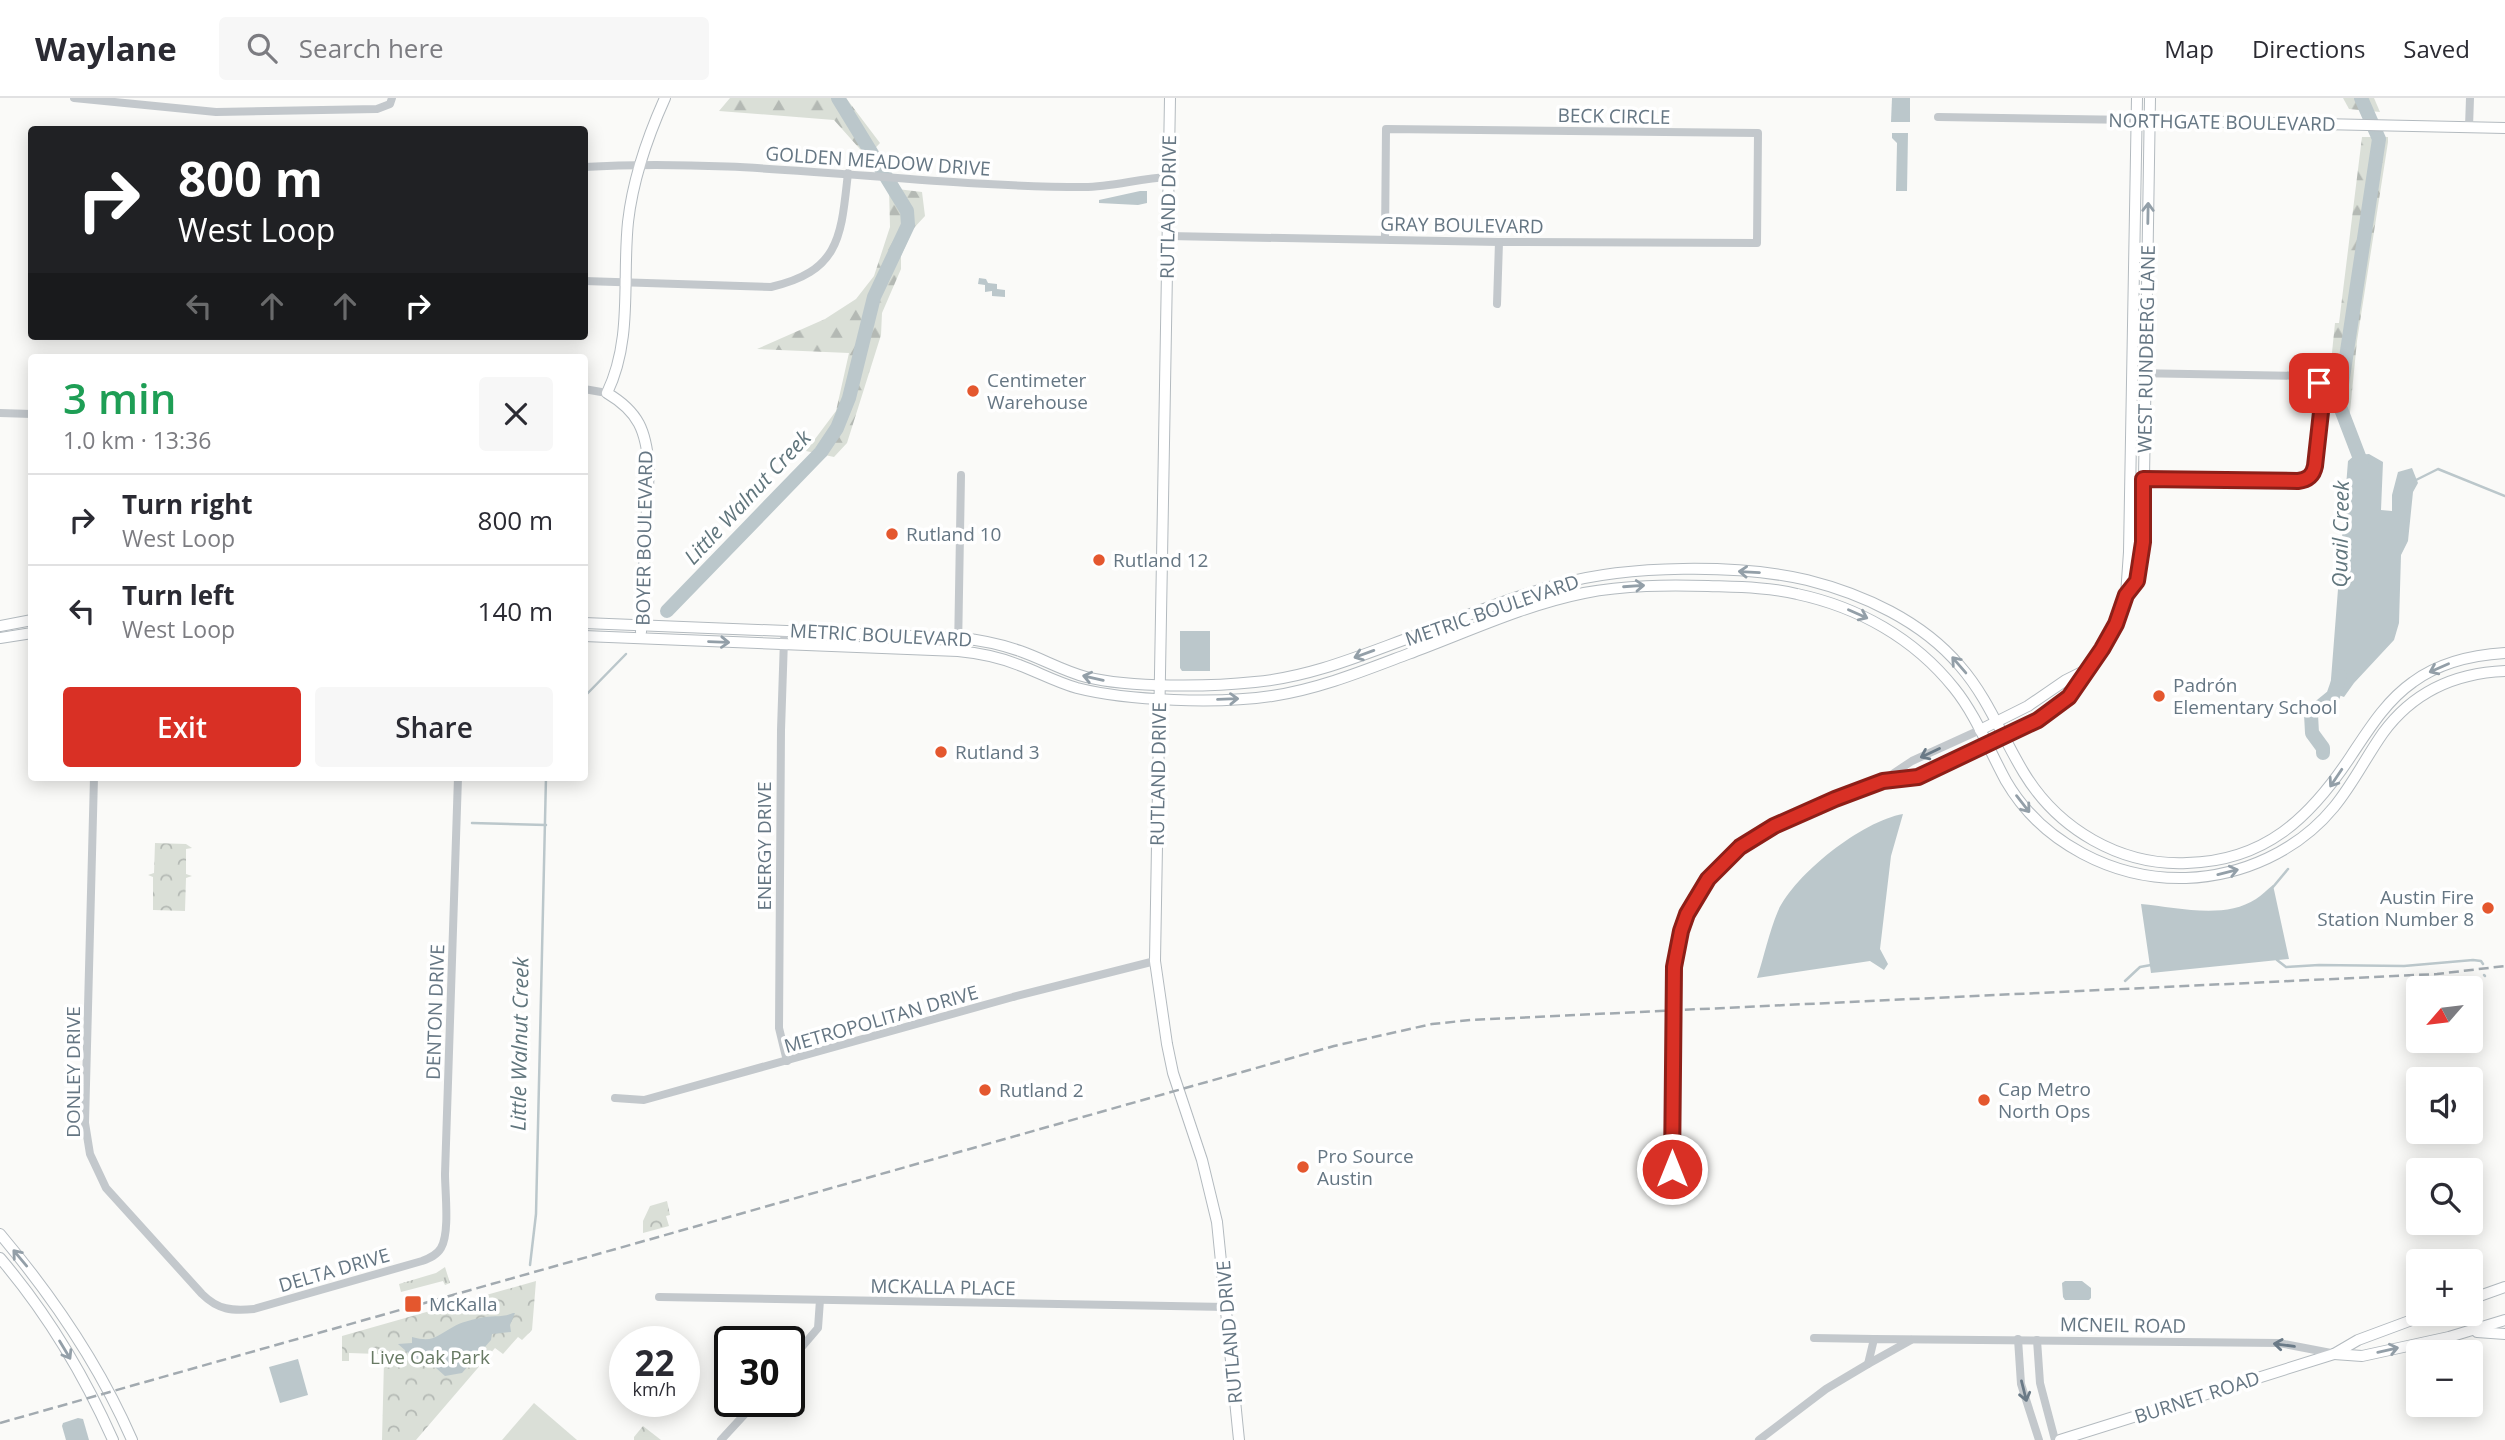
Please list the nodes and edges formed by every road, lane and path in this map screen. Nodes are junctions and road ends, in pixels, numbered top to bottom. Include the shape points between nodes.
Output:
1 (74, 98) edge
2 (392, 98) edge
3 (665, 98) edge
4 (1170, 98) edge
5 (2137, 98) edge
6 (2150, 98) edge
7 (2470, 98) edge
8 (1938, 117) dead end
9 (2136, 120) junction
10 (2149, 120) junction
11 (2469, 127) junction
12 (2505, 128) edge
13 (639, 163) junction
14 (588, 167) edge
15 (848, 173) junction
16 (1169, 177) junction
17 (1168, 236) junction
18 (1385, 240) junction
19 (1499, 242) junction
20 (1756, 243) joint
21 (588, 281) edge
22 (625, 283) junction
23 (1497, 304) dead end
24 (2132, 373) junction
25 (2146, 373) junction
26 (588, 390) edge
27 (607, 393) junction
28 (0, 413) edge
29 (28, 414) edge
30 (961, 475) dead end
31 (2143, 479) junction
32 (2143, 520) junction
33 (2129, 521) junction
34 (1588, 578) junction
35 (1816, 582) junction
36 (1591, 592) junction
37 (2126, 595) junction
38 (1812, 597) junction
39 (28, 621) edge
40 (588, 623) edge
41 (642, 625) junction
42 (0, 626) edge
43 (784, 630) junction
44 (28, 634) edge
45 (887, 634) junction
46 (588, 636) edge
47 (0, 638) edge
48 (641, 638) junction
49 (960, 638) junction
50 (995, 643) junction
51 (783, 644) junction
52 (886, 648) junction
53 (958, 651) junction
54 (2505, 653) edge
55 (992, 656) junction
56 (1335, 664) junction
57 (2086, 670) junction
58 (2505, 671) edge
59 (1340, 679) junction
60 (1160, 684) junction
61 (1160, 698) junction
62 (1997, 722) junction
63 (1980, 730) junction
64 (2005, 738) junction
65 (1987, 746) junction
66 (94, 781) edge
67 (458, 781) edge
68 (1883, 781) junction
69 (2318, 802) junction
70 (2329, 812) junction
71 (2288, 828) junction
72 (2297, 841) junction
73 (2121, 853) junction
74 (2116, 867) junction
75 (1156, 961) junction
76 (787, 1061) junction
77 (614, 1098) dead end
78 (1672, 1169) dead end
79 (0, 1234) edge
80 (442, 1247) joint
81 (0, 1258) edge
82 (41, 1282) junction
83 (2504, 1287) edge
84 (28, 1293) junction
85 (2483, 1295) edge
86 (659, 1297) dead end
87 (820, 1300) junction
88 (1227, 1307) junction
89 (228, 1311) joint
90 (2505, 1320) edge
91 (2406, 1322) edge
92 (2467, 1332) junction
93 (2505, 1334) edge
94 (1814, 1338) dead end
95 (1874, 1339) junction
96 (2018, 1339) junction
97 (2036, 1339) junction
98 (1911, 1340) junction
99 (805, 1343) edge
100 (2334, 1354) junction
101 (1867, 1364) junction
102 (742, 1417) edge
103 (113, 1440) edge
104 (132, 1440) edge
105 (721, 1440) edge
106 (1239, 1440) edge
107 (1759, 1440) edge
108 (2039, 1440) edge
109 (2058, 1440) edge

1 - 2 street via 216,112 377,109 390,104
3 - 13 main road
4 - 16 main road, RUTLAND DRIVE
5 - 9 main road, WEST RUNDBERG LANE
6 - 10 main road, WEST RUNDBERG LANE
7 - 11 street
8 - 9 street, NORTHGATE BOULEVARD
9 - 10 main road, NORTHGATE BOULEVARD
9 - 24 main road, WEST RUNDBERG LANE
10 - 11 main road, NORTHGATE BOULEVARD
25 -> 10 main road, WEST RUNDBERG LANE
11 - 12 main road, NORTHGATE BOULEVARD
13 - 14 street, GOLDEN MEADOW DRIVE
13 - 15 street, GOLDEN MEADOW DRIVE
13 - 22 main road via 628,222
15 - 16 street, GOLDEN MEADOW DRIVE via 1087,187
15 - 22 street via 842,227 823,264 808,276 771,287
16 - 17 main road, RUTLAND DRIVE
17 - 18 street, GRAY BOULEVARD
17 - 60 main road, RUTLAND DRIVE
18 - 19 street, GRAY BOULEVARD
18 - 20 street, BECK CIRCLE via 1386,129 1758,133
19 - 20 street, GRAY BOULEVARD
19 - 23 street
21 - 22 street
22 - 27 main road via 623,349
24 - 25 street
24 - 33 main road, WEST RUNDBERG LANE
25 - 31 main road, WEST RUNDBERG LANE
25 - 31 street via 2309,376 2319,383 2323,394 2315,466 2307,479
26 - 27 street, BOYER BOULEVARD
27 - 41 main road, BOYER BOULEVARD via 631,411 647,445
28 - 29 street
30 - 49 street
31 - 32 main road, WEST RUNDBERG LANE
32 - 33 main road
32 - 37 main road, WEST RUNDBERG LANE via 2137,581
33 - 37 main road, WEST RUNDBERG LANE
35 -> 34 main road, METRIC BOULEVARD via 1721,571 1663,570
34 - 36 main road
34 -> 56 main road, METRIC BOULEVARD via 1529,594
35 - 38 main road
62 -> 35 main road, METRIC BOULEVARD via 1974,683 1933,640 1880,607
36 -> 38 main road, METRIC BOULEVARD via 1635,586 1743,587
36 - 59 main road, METRIC BOULEVARD via 1536,606
37 - 57 main road, WEST RUNDBERG LANE via 2116,624
38 -> 63 main road, METRIC BOULEVARD via 1857,612 1913,646 1958,691
39 - 42 main road
40 - 41 main road, METRIC BOULEVARD
41 - 43 main road, METRIC BOULEVARD
41 - 48 main road, BOYER BOULEVARD
43 - 45 main road, METRIC BOULEVARD
43 - 51 street, ENERGY DRIVE
44 - 47 main road
45 - 49 main road, METRIC BOULEVARD
45 - 52 main road
46 - 48 main road, METRIC BOULEVARD
48 -> 51 main road, METRIC BOULEVARD
49 - 50 main road, METRIC BOULEVARD
49 - 53 street
50 - 55 main road
60 -> 50 main road, METRIC BOULEVARD via 1087,677
51 - 52 main road, METRIC BOULEVARD
51 - 76 street, ENERGY DRIVE via 779,1028
52 - 53 main road, METRIC BOULEVARD
53 - 55 main road, METRIC BOULEVARD
54 -> 69 main road, METRIC BOULEVARD via 2456,661 2411,682 2383,709
55 - 61 main road, METRIC BOULEVARD via 1083,689
56 - 59 main road
56 - 60 main road, METRIC BOULEVARD via 1257,682
57 - 62 main road, WEST RUNDBERG LANE
57 - 64 main road, WEST RUNDBERG LANE via 2073,684 2075,692 2047,715
58 - 70 main road, METRIC BOULEVARD via 2460,676 2406,707
61 -> 59 main road, METRIC BOULEVARD via 1255,698
60 - 61 main road, RUTLAND DRIVE
61 - 75 main road, RUTLAND DRIVE
62 - 63 main road, WEST RUNDBERG LANE
62 - 64 main road, METRIC BOULEVARD
63 - 65 main road, METRIC BOULEVARD
63 -> 68 street, WEST RUNDBERG LANE via 1912,761
64 - 65 main road, WEST RUNDBERG LANE
64 - 73 main road, METRIC BOULEVARD via 2025,776 2054,811 2090,839
65 - 68 street, WEST RUNDBERG LANE via 1918,777
65 -> 74 main road, METRIC BOULEVARD via 2009,786 2041,824 2081,853
66 - 89 street, DONLEY DRIVE via 85,1123 90,1154 119,1204 202,1294
67 - 80 street, DENTON DRIVE
68 - 78 street, WEST RUNDBERG LANE via 1759,834 1723,862 1696,898 1681,931 1674,967
69 - 70 main road
69 - 71 main road, METRIC BOULEVARD
70 - 72 main road, METRIC BOULEVARD
71 - 72 main road
71 - 73 main road, METRIC BOULEVARD via 2239,854 2203,862 2168,863
74 -> 72 main road, METRIC BOULEVARD via 2166,878 2211,876 2264,860
73 - 74 main road
75 - 76 street, METROPOLITAN DRIVE
75 - 88 main road, RUTLAND DRIVE via 1167,1044 1214,1203
76 - 77 street, METROPOLITAN DRIVE via 644,1100
82 -> 79 main road
80 - 89 street, DELTA DRIVE via 422,1261 254,1309
81 - 84 main road
82 - 84 main road
82 - 104 main road via 110,1392
83 - 85 main road
84 -> 103 main road via 74,1365
86 - 87 street, MCKALLA PLACE
87 - 88 street, MCKALLA PLACE
87 - 99 street via 818,1328
88 - 106 main road, RUTLAND DRIVE
90 - 92 main road, BURNET ROAD
91 - 100 main road, BURNET ROAD
92 - 93 main road
100 -> 92 main road, BURNET ROAD via 2362,1356
94 - 95 street, MCNEIL ROAD
95 - 98 street, MCNEIL ROAD
95 - 101 street
96 - 97 street, MCNEIL ROAD
96 - 98 street, MCNEIL ROAD
96 -> 108 street via 2021,1384
100 -> 97 street, MCNEIL ROAD via 2279,1343
97 - 109 street via 2040,1383
98 - 101 street, MCNEIL ROAD
100 - 109 main road, BURNET ROAD
101 - 107 street, MCNEIL ROAD
102 - 105 street

